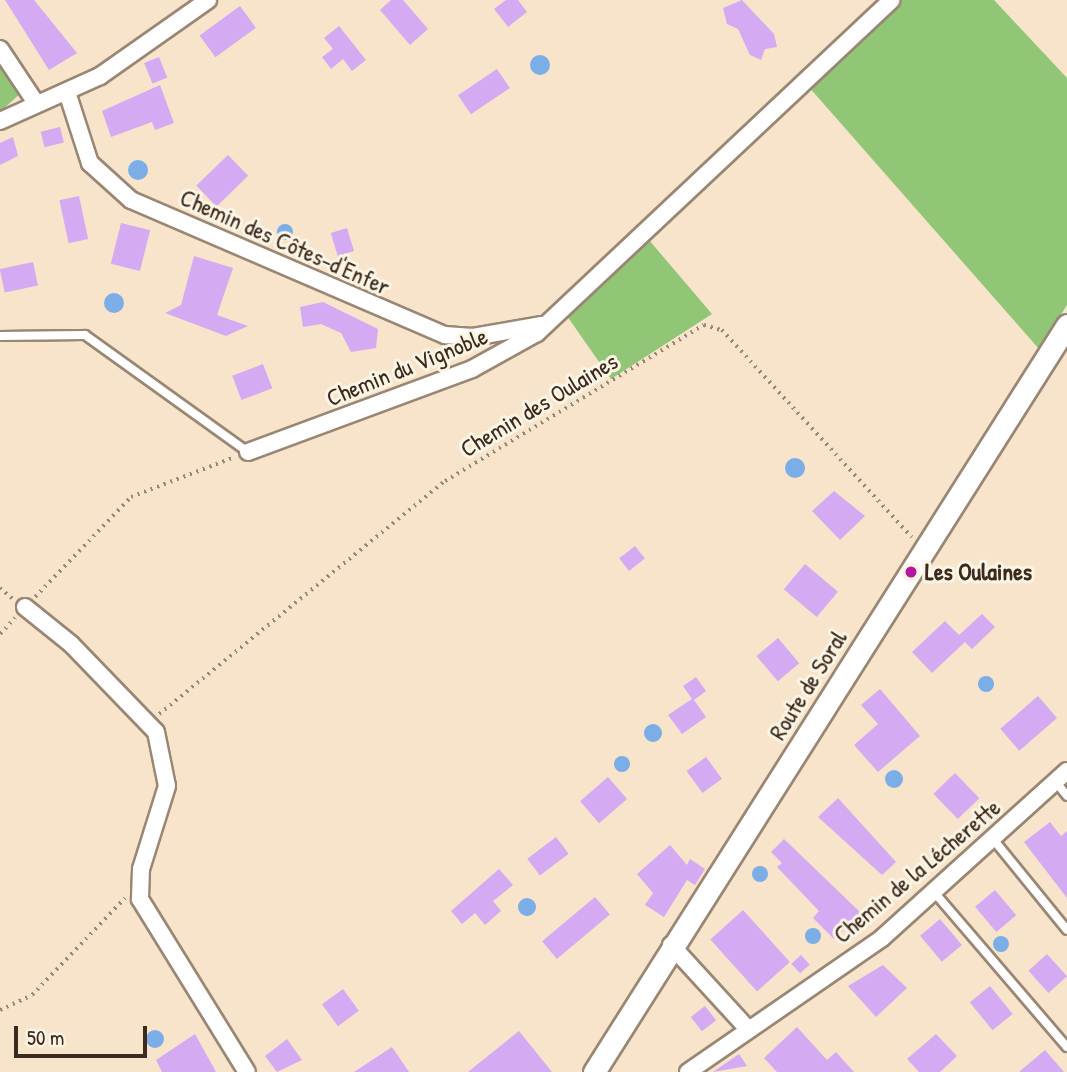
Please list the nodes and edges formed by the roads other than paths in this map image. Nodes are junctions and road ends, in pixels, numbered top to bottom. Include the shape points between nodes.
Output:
1 (208, 0) edge
2 (891, 0) edge
3 (0, 49) edge
4 (67, 92) junction
5 (36, 103) junction
6 (0, 121) edge
7 (548, 324) junction
8 (1067, 325) edge
9 (0, 336) edge
10 (248, 452) joint
11 (25, 607) road end
12 (1061, 776) edge
13 (1067, 796) edge
14 (993, 839) junction
15 (934, 892) junction
16 (1067, 930) edge
17 (671, 945) junction
18 (748, 1028) junction
19 (1067, 1047) edge
20 (707, 1067) edge
21 (247, 1072) edge
22 (594, 1072) edge
23 (688, 1072) edge

1 - 4 street via 139,52
2 - 7 street, Chemin du Vignoble
3 - 5 street
4 - 5 street
4 - 7 street, Chemin des Côtes-d'Enfer via 90,163 131,200 445,335 473,337
5 - 6 street
7 - 10 street, Chemin du Vignoble via 472,369
8 - 17 street, Route de Soral
9 - 10 lane via 85,335
11 - 21 street via 149,722 163,755 167,786 141,869 140,899
12 - 13 lane
12 - 14 street, Chemin de la Lécherette
14 - 15 street, Chemin de la Lécherette
14 - 16 lane
15 - 18 street, Chemin de la Lécherette via 882,937
15 - 19 lane
17 - 18 street
17 - 22 street, Route de Soral
18 - 20 street, Chemin de la Lécherette
20 - 23 street, Chemin de la Lécherette

